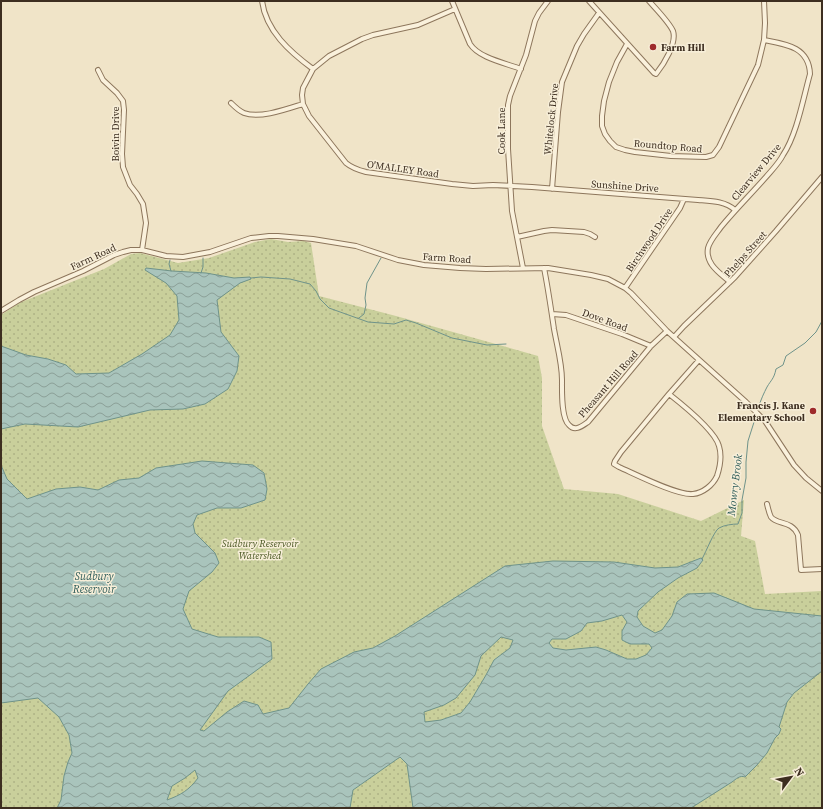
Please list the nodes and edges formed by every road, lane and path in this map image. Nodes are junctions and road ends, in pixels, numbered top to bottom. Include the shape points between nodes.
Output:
1 (262, 1) edge
2 (452, 1) edge
3 (548, 1) edge
4 (589, 1) edge
5 (649, 1) edge
6 (764, 1) edge
7 (455, 9) junction
8 (599, 13) junction
9 (764, 40) junction
10 (627, 44) junction
11 (313, 69) junction
12 (521, 69) junction
13 (98, 70) dead end
14 (231, 103) dead end
15 (303, 104) junction
16 (822, 177) edge
17 (511, 186) junction
18 (552, 189) junction
19 (684, 199) junction
20 (735, 210) junction
21 (517, 237) junction
22 (595, 237) dead end
23 (142, 250) junction
24 (523, 268) junction
25 (544, 268) junction
26 (730, 282) junction
27 (625, 288) junction
28 (1, 311) edge
29 (552, 314) junction
30 (667, 331) junction
31 (674, 337) junction
32 (651, 346) junction
33 (699, 360) junction
34 (669, 394) junction
35 (822, 491) edge
36 (767, 504) dead end
37 (822, 569) edge

1 - 11 street via 266,17 278,38
2 - 7 street
3 - 12 street, Cook Lane via 535,21
4 - 8 street
5 - 10 street via 672,29 674,36 672,45 656,74
6 - 9 street, Roundtop Road
7 - 11 street via 418,25 362,39 329,56
7 - 12 street via 470,44 476,51
8 - 10 street
8 - 18 street, Whitelock Drive via 584,34 562,82
9 - 10 street, Roundtop Road via 758,65 727,131 713,155 706,158 635,152 616,147 610,141 602,126 604,101 617,62
9 - 20 street, Clearview Drive via 801,52 810,66 810,74 788,148 771,171
11 - 15 street via 303,88
12 - 17 street, Cook Lane via 510,96 508,109
13 - 23 street, Boivin Drive via 103,80 123,101 123,167 130,185 143,204 146,223
14 - 15 street via 242,112 255,115
15 - 17 street, O'MALLEY Road via 309,116 346,163 358,170 452,184
16 - 26 street, Phelps Street
17 - 18 street, Sunshine Drive
17 - 21 street, Cook Lane
18 - 19 street, Sunshine Drive
19 - 20 street, Sunshine Drive via 723,202
19 - 27 street, Birchwood Drive
20 - 26 street, Clearview Drive via 708,247 710,263
21 - 22 street via 552,230 586,233
21 - 24 street, Cook Lane
23 - 24 street, Farm Road via 184,257 210,252 251,238 278,236 356,246 398,260 424,265
23 - 28 street, Farm Road via 114,255 26,296
24 - 25 street, Farm Road
25 - 27 street, Farm Road via 600,276
25 - 29 street, Pheasant Hill Road
26 - 31 street, Phelps Street
27 - 30 street, Farm Road
29 - 32 street, Dove Road via 574,317
29 - 32 street, Pheasant Hill Road via 562,374 564,413 569,426 576,429 588,422
30 - 31 street, Farm Road
30 - 32 street, Pheasant Hill Road
31 - 33 street, Farm Road
33 - 34 street
33 - 35 street, Farm Road via 753,408 794,465
34 - 34 street via 708,428 719,446 721,457 715,480 703,491 693,494 667,488 614,464
36 - 37 street via 774,519 796,530 801,570

